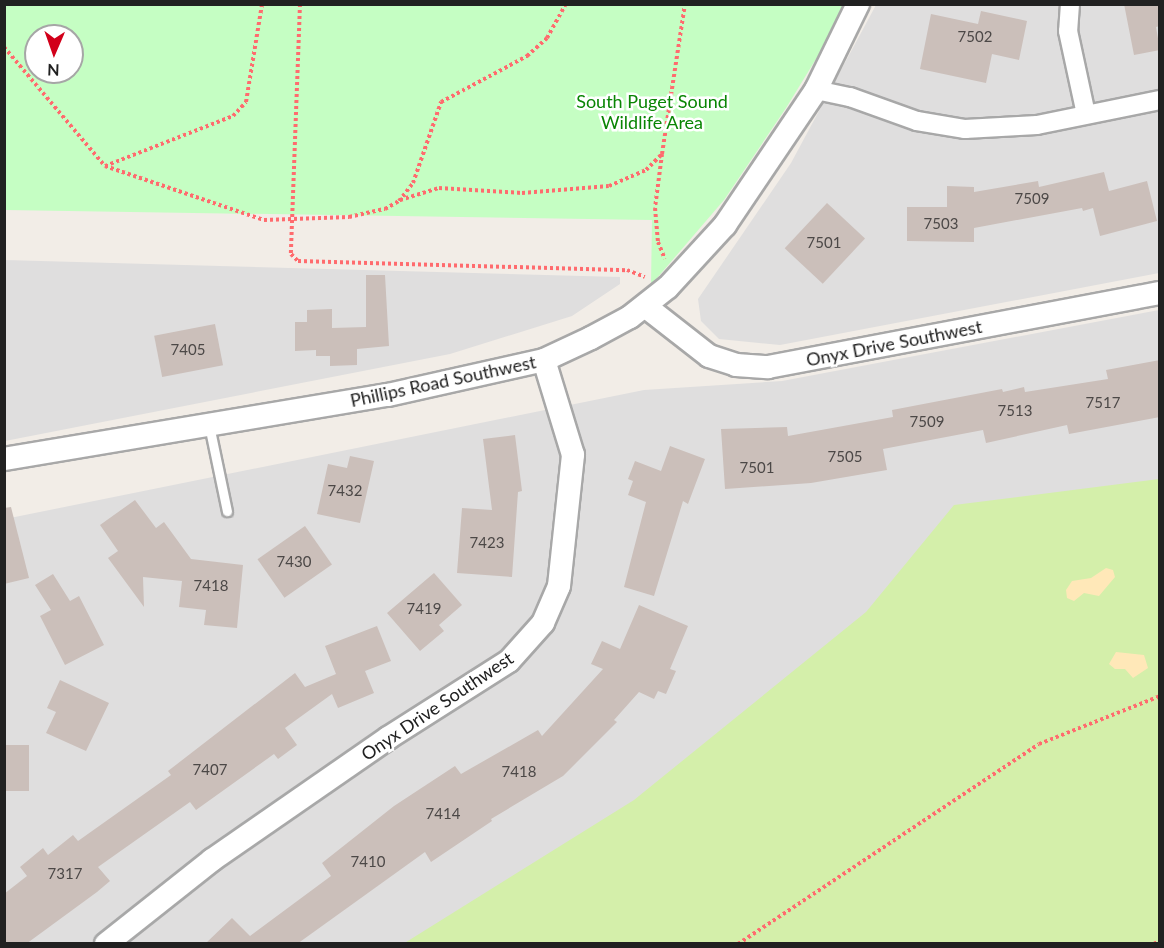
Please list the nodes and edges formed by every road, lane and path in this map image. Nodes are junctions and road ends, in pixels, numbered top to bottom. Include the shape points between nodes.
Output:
1 (262, 4) edge
2 (300, 4) edge
3 (566, 4) edge
4 (685, 4) edge
5 (858, 4) edge
6 (1070, 4) edge
7 (4, 46) edge
8 (816, 90) junction
9 (1160, 100) edge
10 (1086, 114) junction
11 (662, 154) junction
12 (105, 166) junction
13 (399, 201) junction
14 (294, 221) junction
15 (668, 287) junction
16 (1160, 293) edge
17 (645, 306) junction
18 (544, 360) junction
19 (209, 425) junction
20 (4, 459) edge
21 (227, 511) dead end
22 (1160, 696) edge
23 (1160, 940) edge
24 (106, 944) edge
25 (738, 944) edge
26 (1154, 944) edge

1 - 12 path via 246,102 233,116
2 - 14 path
3 - 13 path via 548,38 527,56 441,102 413,183
4 - 11 path
5 - 8 street, Phillips Road Southwest
6 - 10 street via 1068,31
7 - 12 path
8 - 10 street via 850,97 917,121 965,129 1013,128
8 - 15 street, Phillips Road Southwest via 752,190 702,253
9 - 10 street
11 - 13 path via 646,170 609,186 522,193 439,188
11 - 15 path via 654,208
12 - 14 path via 264,220
13 - 14 path via 385,209 349,217
14 - 15 path via 291,254 298,261 627,270
15 - 17 street, Phillips Road Southwest
16 - 17 street, Onyx Drive Southwest via 768,367 736,365 709,356
17 - 18 street, Phillips Road Southwest
18 - 19 street, Phillips Road Southwest via 388,395
18 - 24 street, Onyx Drive Southwest via 573,455 560,578 543,622 509,661 388,738 222,853
19 - 20 street, Phillips Road Southwest
19 - 21 lane
22 - 25 path via 1039,744
23 - 26 path

